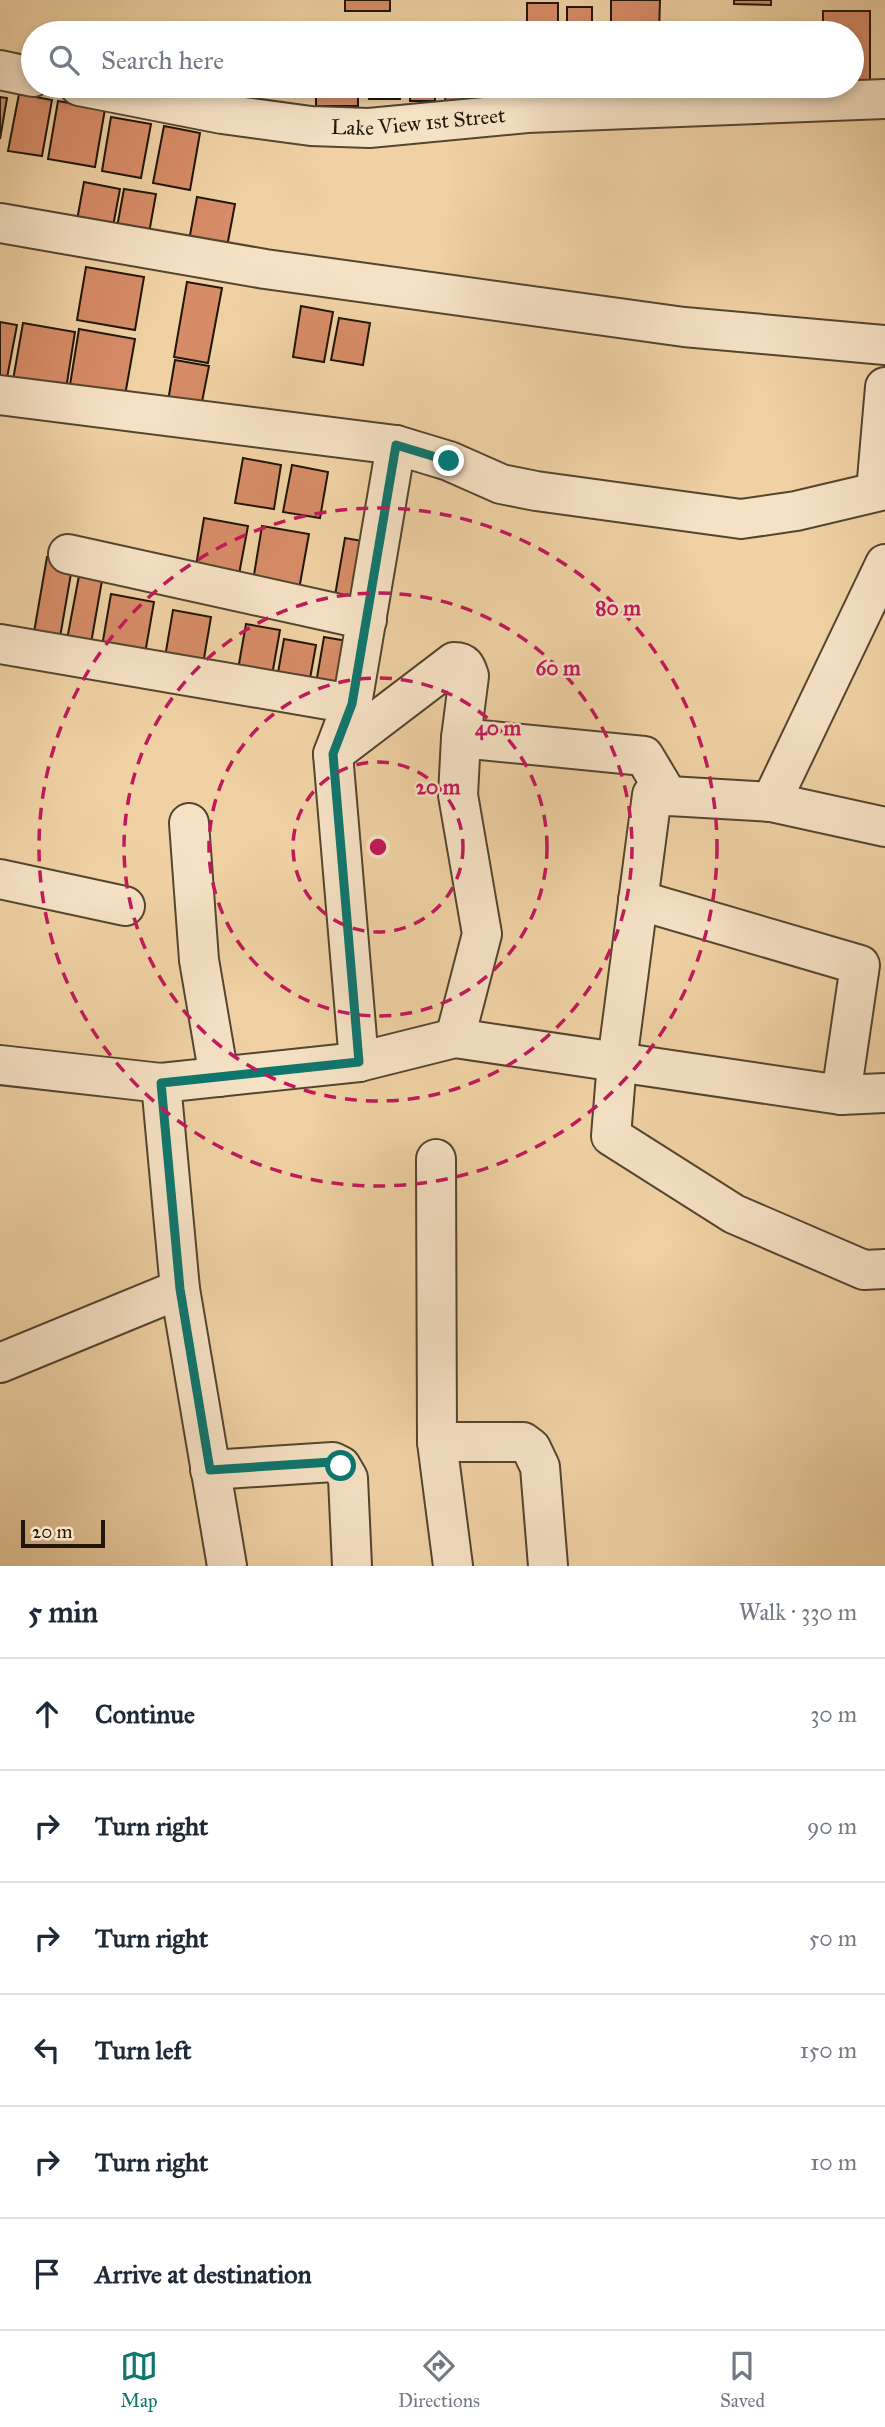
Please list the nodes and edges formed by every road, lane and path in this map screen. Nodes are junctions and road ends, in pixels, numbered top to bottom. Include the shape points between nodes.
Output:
1 (0, 70) edge
2 (21, 74) edge
3 (141, 98) edge
4 (885, 99) edge
5 (0, 223) edge
6 (885, 345) edge
7 (885, 387) edge
8 (0, 395) edge
9 (396, 445) junction
10 (881, 491) edge
11 (68, 554) dead end
12 (885, 564) edge
13 (367, 620) junction
14 (0, 644) edge
15 (352, 704) junction
16 (461, 738) junction
17 (333, 754) junction
18 (668, 796) junction
19 (771, 802) junction
20 (189, 823) dead end
21 (885, 827) edge
22 (0, 879) edge
23 (638, 900) junction
24 (125, 906) dead end
25 (455, 1038) junction
26 (359, 1062) junction
27 (617, 1062) junction
28 (0, 1065) edge
29 (219, 1077) junction
30 (161, 1083) junction
31 (885, 1093) edge
32 (841, 1095) junction
33 (436, 1159) dead end
34 (885, 1269) edge
35 (180, 1289) junction
36 (0, 1363) edge
37 (437, 1442) junction
38 (210, 1470) junction
39 (227, 1566) edge
40 (352, 1566) edge
41 (453, 1566) edge
42 (548, 1566) edge

1 - 2 street
3 - 4 street, Lake View 1st Street via 311,127 369,128 527,113
5 - 6 street via 265,269 617,318
7 - 10 street
8 - 9 street
9 - 10 street via 501,484 741,519
9 - 13 street
11 - 13 street
12 - 19 street
13 - 15 street
14 - 15 street
15 - 17 street
16 - 17 street via 469,676 466,666 454,662
16 - 18 street via 644,756
16 - 25 street via 457,795 482,934
17 - 26 street
18 - 19 street
18 - 23 street via 652,795
19 - 21 street
20 - 29 street via 199,960
22 - 24 street
23 - 27 street
23 - 32 street via 860,965
25 - 26 street
25 - 27 street
26 - 29 street
27 - 32 street
27 - 34 street via 611,1136 734,1214 864,1270
28 - 30 street
29 - 30 street
30 - 35 street
31 - 32 street
33 - 37 street
35 - 36 street
35 - 38 street
37 - 41 street
37 - 42 street via 523,1442 531,1448 540,1467
38 - 39 street
38 - 40 street via 332,1462 341,1466 348,1478

